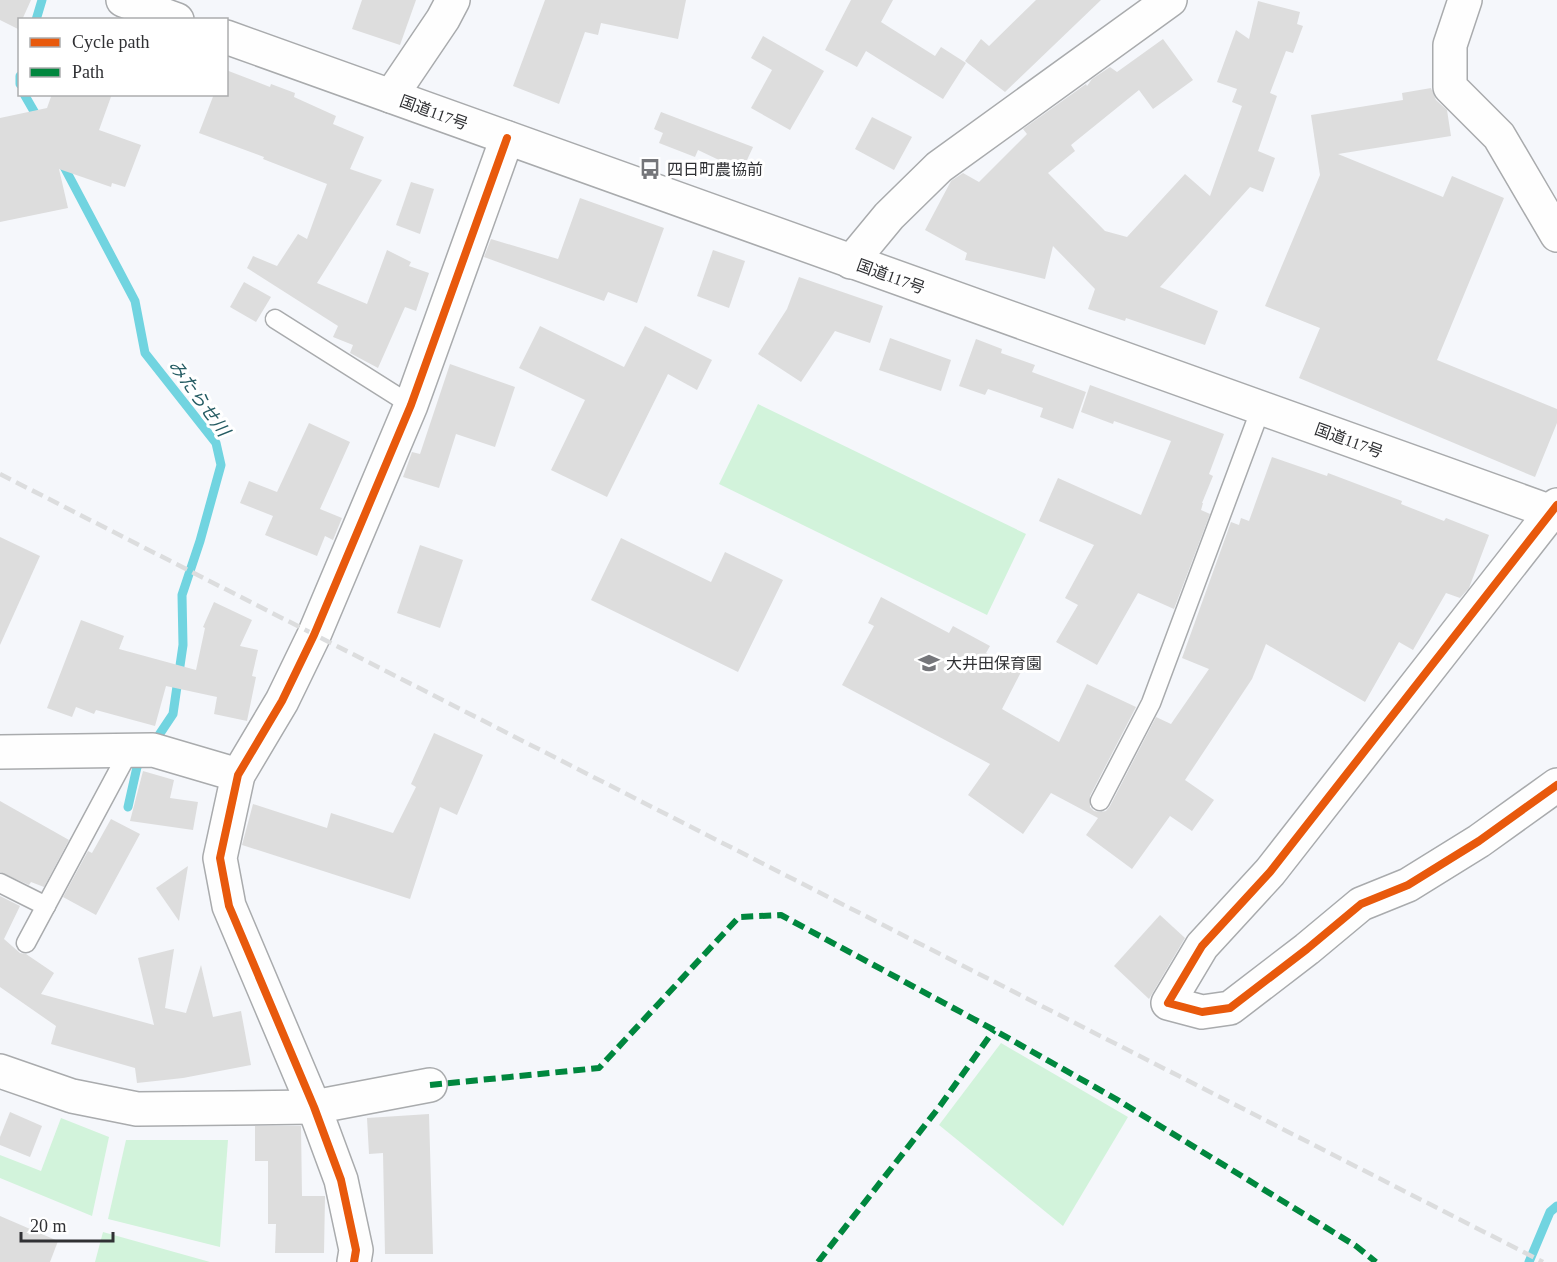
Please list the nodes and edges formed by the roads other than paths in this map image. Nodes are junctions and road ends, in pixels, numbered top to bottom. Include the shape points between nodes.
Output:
1 (123, 0) edge
2 (453, 0) edge
3 (1170, 0) edge
4 (1465, 0) edge
5 (172, 18) edge
6 (228, 38) edge
7 (391, 96) junction
8 (507, 138) junction
9 (1557, 235) edge
10 (851, 262) junction
11 (275, 319) dead end
12 (411, 405) junction
13 (1261, 408) junction
14 (1555, 510) edge
15 (129, 751) junction
16 (0, 753) edge
17 (238, 775) junction
18 (1557, 785) edge
19 (1100, 801) dead end
20 (0, 883) edge
21 (46, 906) junction
22 (26, 943) dead end
23 (0, 1071) edge
24 (430, 1085) dead end
25 (314, 1107) junction
26 (354, 1262) edge

1 - 5 main road
2 - 7 main road
3 - 10 main road via 939,167 889,216
4 - 9 main road via 1450,45 1450,87 1499,136
6 - 7 main road, 国道117号
7 - 8 main road, 国道117号
8 - 10 main road, 国道117号
8 - 12 main road
10 - 13 main road, 国道117号
11 - 12 lane
12 - 17 main road via 314,634 282,700
13 - 14 main road, 国道117号
13 - 19 lane via 1151,703
14 - 18 main road via 1270,872 1202,946 1168,1003 1202,1012 1230,1008 1361,904 1408,885 1479,841
15 - 16 main road
15 - 17 main road via 153,750
15 - 21 lane
17 - 25 main road via 220,858 229,906
20 - 21 lane
21 - 22 lane
23 - 25 main road via 72,1096 137,1109
24 - 25 main road
25 - 26 main road via 341,1180 356,1250

